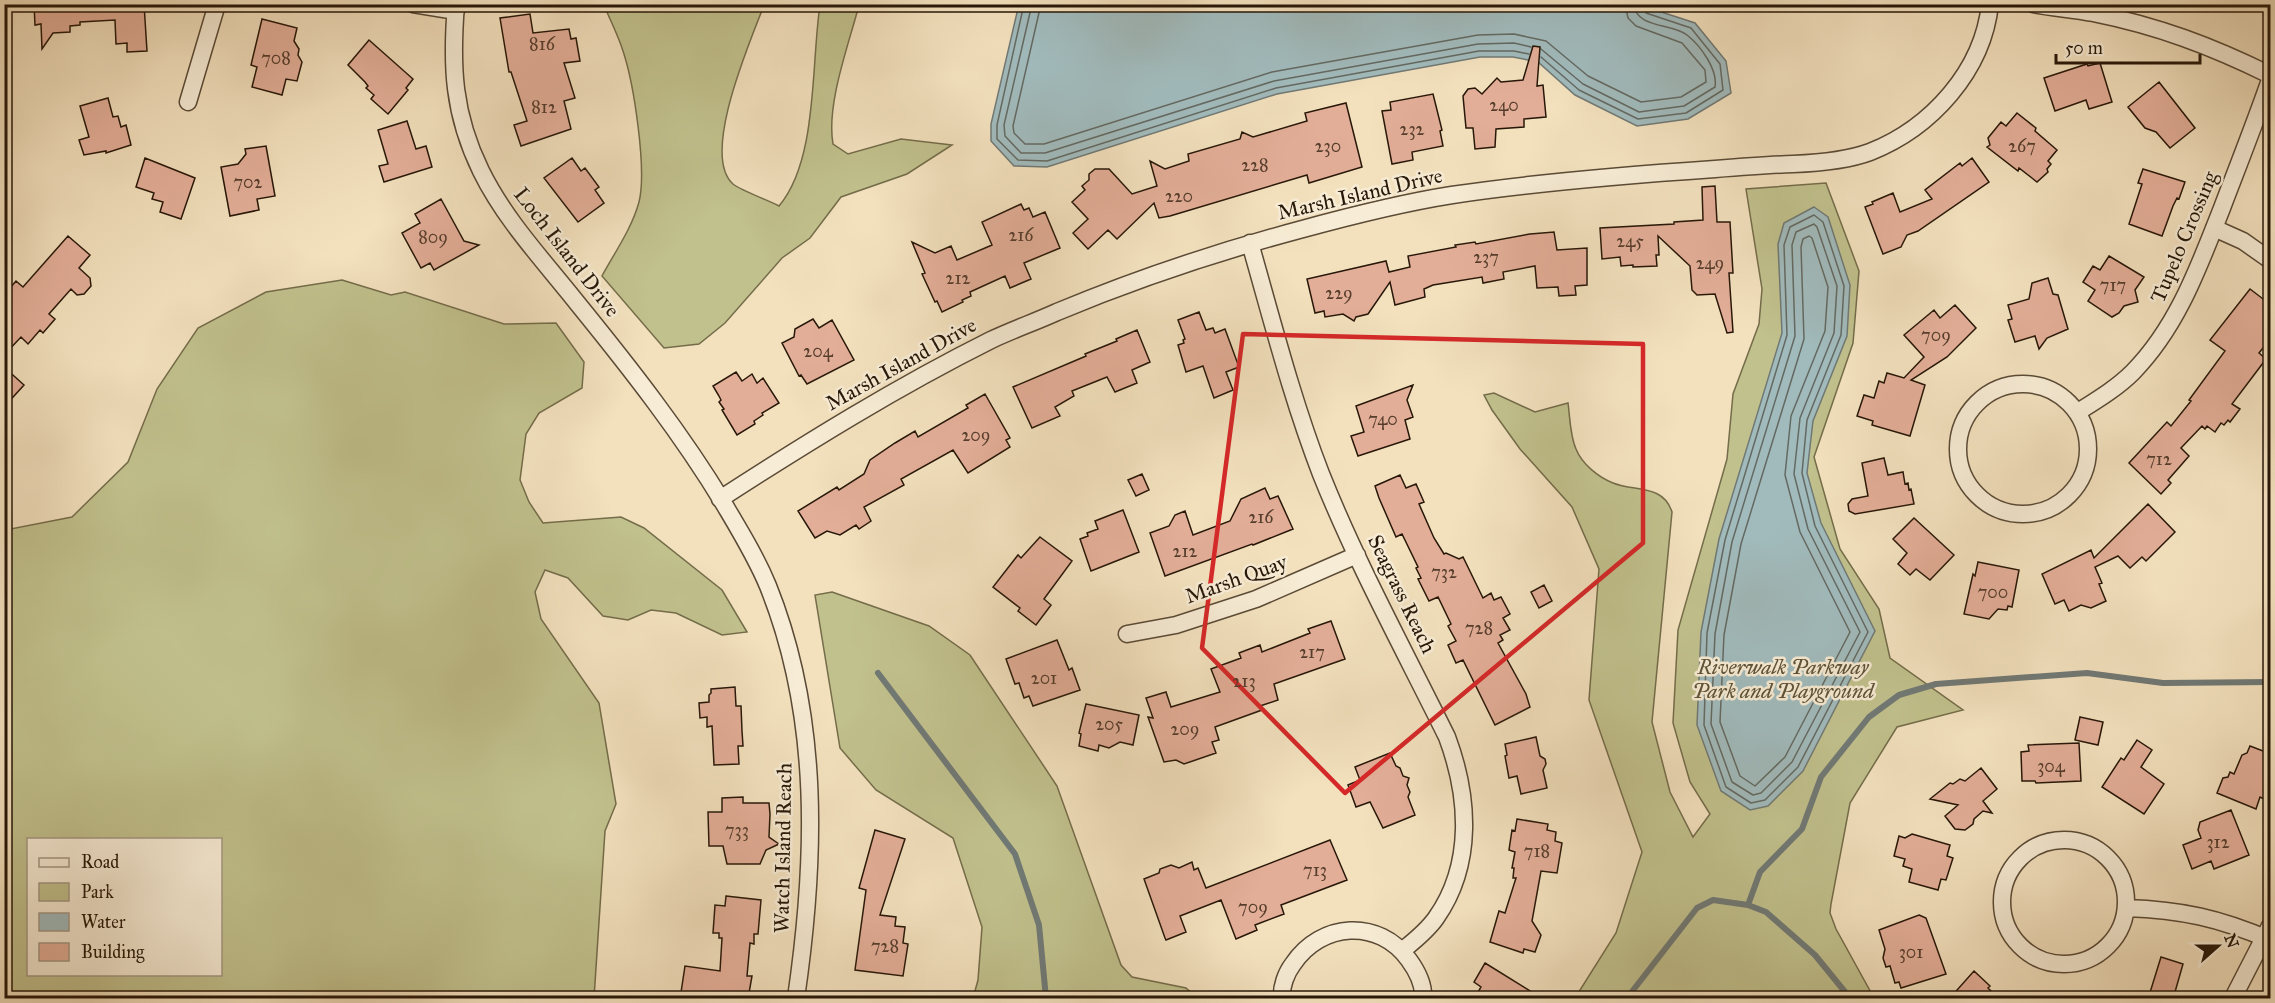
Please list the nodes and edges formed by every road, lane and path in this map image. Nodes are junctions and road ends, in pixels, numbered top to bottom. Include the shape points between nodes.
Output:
1 (217, 4) edge
2 (413, 4) edge
3 (1990, 4) edge
4 (2033, 4) edge
5 (456, 8) edge
6 (2271, 75) edge
7 (2271, 80) edge
8 (188, 102) dead end
9 (2214, 228) junction
10 (1250, 243) junction
11 (2271, 260) edge
12 (2078, 412) junction
13 (720, 498) junction
14 (1357, 555) junction
15 (1127, 634) dead end
16 (2126, 908) junction
17 (2268, 934) edge
18 (1402, 950) junction
19 (796, 999) edge
20 (1282, 999) edge
21 (1423, 999) edge
22 (2233, 999) edge

1 - 8 street
2 - 5 street
3 - 10 street, Marsh Island Drive via 1977,51 1949,96 1917,127 1868,153 1811,163 1577,178 1448,196 1356,214
4 - 6 street via 2090,12 2174,33
5 - 13 street, Loch Island Drive via 453,71 460,113 489,186 516,228 656,401
7 - 9 street, Tupelo Crossing
9 - 11 street
9 - 12 street, Tupelo Crossing via 2188,293 2161,337 2133,372
10 - 13 street, Marsh Island Drive via 1148,277 994,339 801,446
10 - 14 street, Seagrass Reach via 1299,409 1321,473
12 - 12 street via 2054,390 2023,382 1992,389 1968,410 1957,440 1960,472 1978,498 2006,513 2038,514 2066,499 2085,473 2088,442
13 - 19 street, Watch Island Reach via 768,586 794,665 804,724 811,802 810,859
14 - 15 street, Marsh Quay via 1256,598 1176,625
14 - 18 street, Seagrass Reach via 1448,737 1464,793 1462,854 1448,898 1423,933
16 - 16 street via 2123,882 2110,860 2089,844 2063,839 2038,845 2017,860 2004,883 2002,909 2010,933 2028,953 2051,963 2077,963 2101,952 2118,933
16 - 17 street via 2188,913
17 - 22 street
18 - 20 street via 1384,937 1362,930 1318,938 1300,952 1288,971
18 - 21 street via 1417,970

